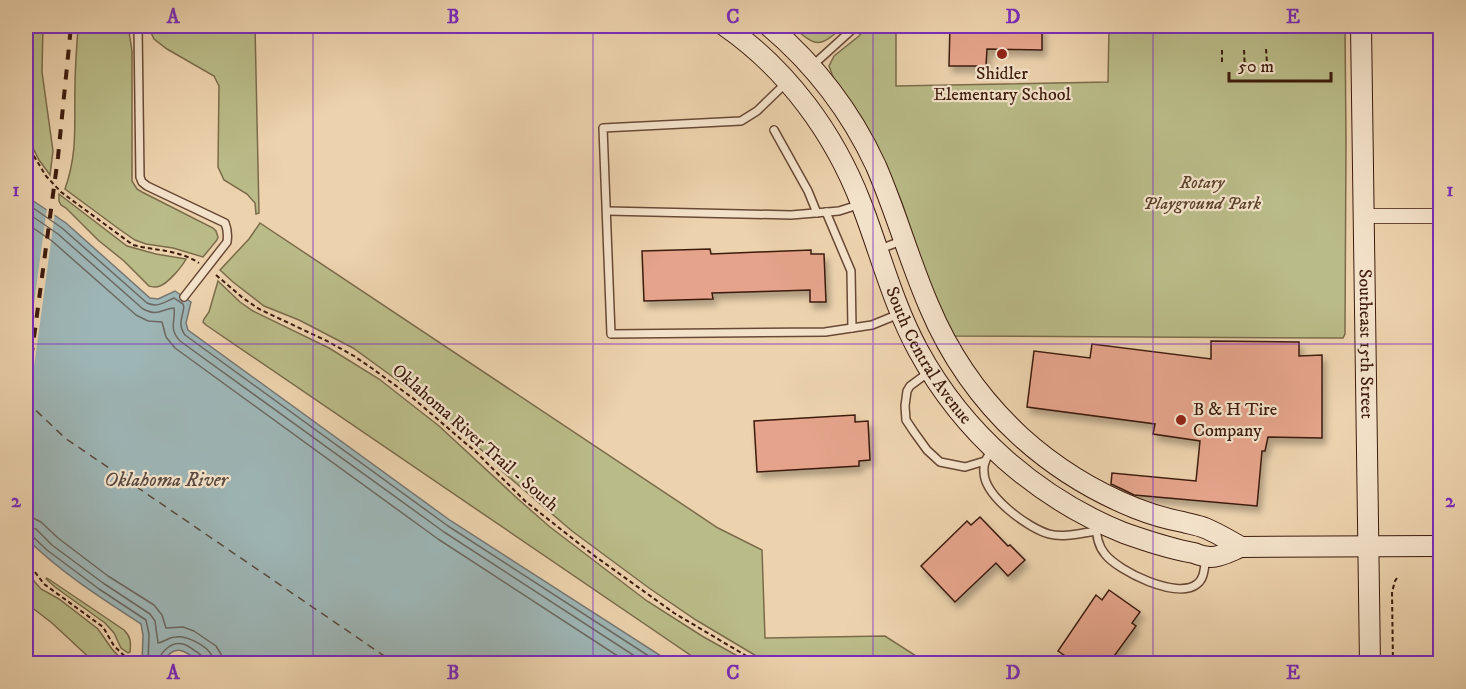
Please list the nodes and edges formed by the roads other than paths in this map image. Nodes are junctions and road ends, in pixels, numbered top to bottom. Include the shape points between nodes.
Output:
1 (138, 26) edge
2 (725, 26) edge
3 (769, 26) edge
4 (856, 26) edge
5 (1361, 26) edge
6 (812, 66) junction
7 (788, 82) junction
8 (774, 130) dead end
9 (861, 204) junction
10 (607, 211) junction
11 (826, 212) junction
12 (817, 213) junction
13 (1364, 216) junction
14 (1440, 216) edge
15 (904, 240) junction
16 (878, 249) junction
17 (184, 297) dead end
18 (901, 314) junction
19 (852, 328) junction
20 (930, 372) junction
21 (989, 455) junction
22 (1053, 480) junction
23 (1096, 526) junction
24 (1440, 546) edge
25 (1241, 547) junction
26 (1368, 547) junction
27 (1206, 556) junction
28 (1370, 663) edge

1 - 17 lane via 142,182 225,224 228,236
2 - 7 main road, South Central Avenue
3 - 6 main road, South Central Avenue
4 - 6 lane
5 - 13 main road, Southeast 15th Street
6 - 15 main road, South Central Avenue via 863,140
7 - 9 main road, South Central Avenue via 832,143
7 - 10 lane via 741,121 603,128
8 - 12 lane
9 - 11 lane
9 - 16 main road, South Central Avenue
10 - 12 lane
10 - 19 lane via 611,334 825,332
11 - 12 lane
11 - 19 lane via 851,271
13 - 14 street
13 - 26 main road, Southeast 15th Street
15 - 16 lane
15 - 22 main road, South Central Avenue via 928,306 960,366 1004,420 1036,450
16 - 18 main road, South Central Avenue
18 - 19 lane
18 - 20 main road, South Central Avenue
20 - 21 main road, South Central Avenue
20 - 21 lane via 910,386 905,406 906,420 927,450 940,462 965,467
21 - 22 main road, South Central Avenue via 1024,476
21 - 23 lane via 984,473 988,487 1001,503 1034,529 1069,535
22 - 23 main road, South Central Avenue
22 - 25 main road, South Central Avenue via 1096,490 1159,516 1204,527
23 - 27 main road, South Central Avenue
23 - 27 lane via 1104,554 1122,569 1173,588 1196,585 1203,577
24 - 26 main road, South Central Avenue
25 - 26 main road, South Central Avenue
25 - 27 main road, South Central Avenue
26 - 28 main road, Southeast 15th Street

